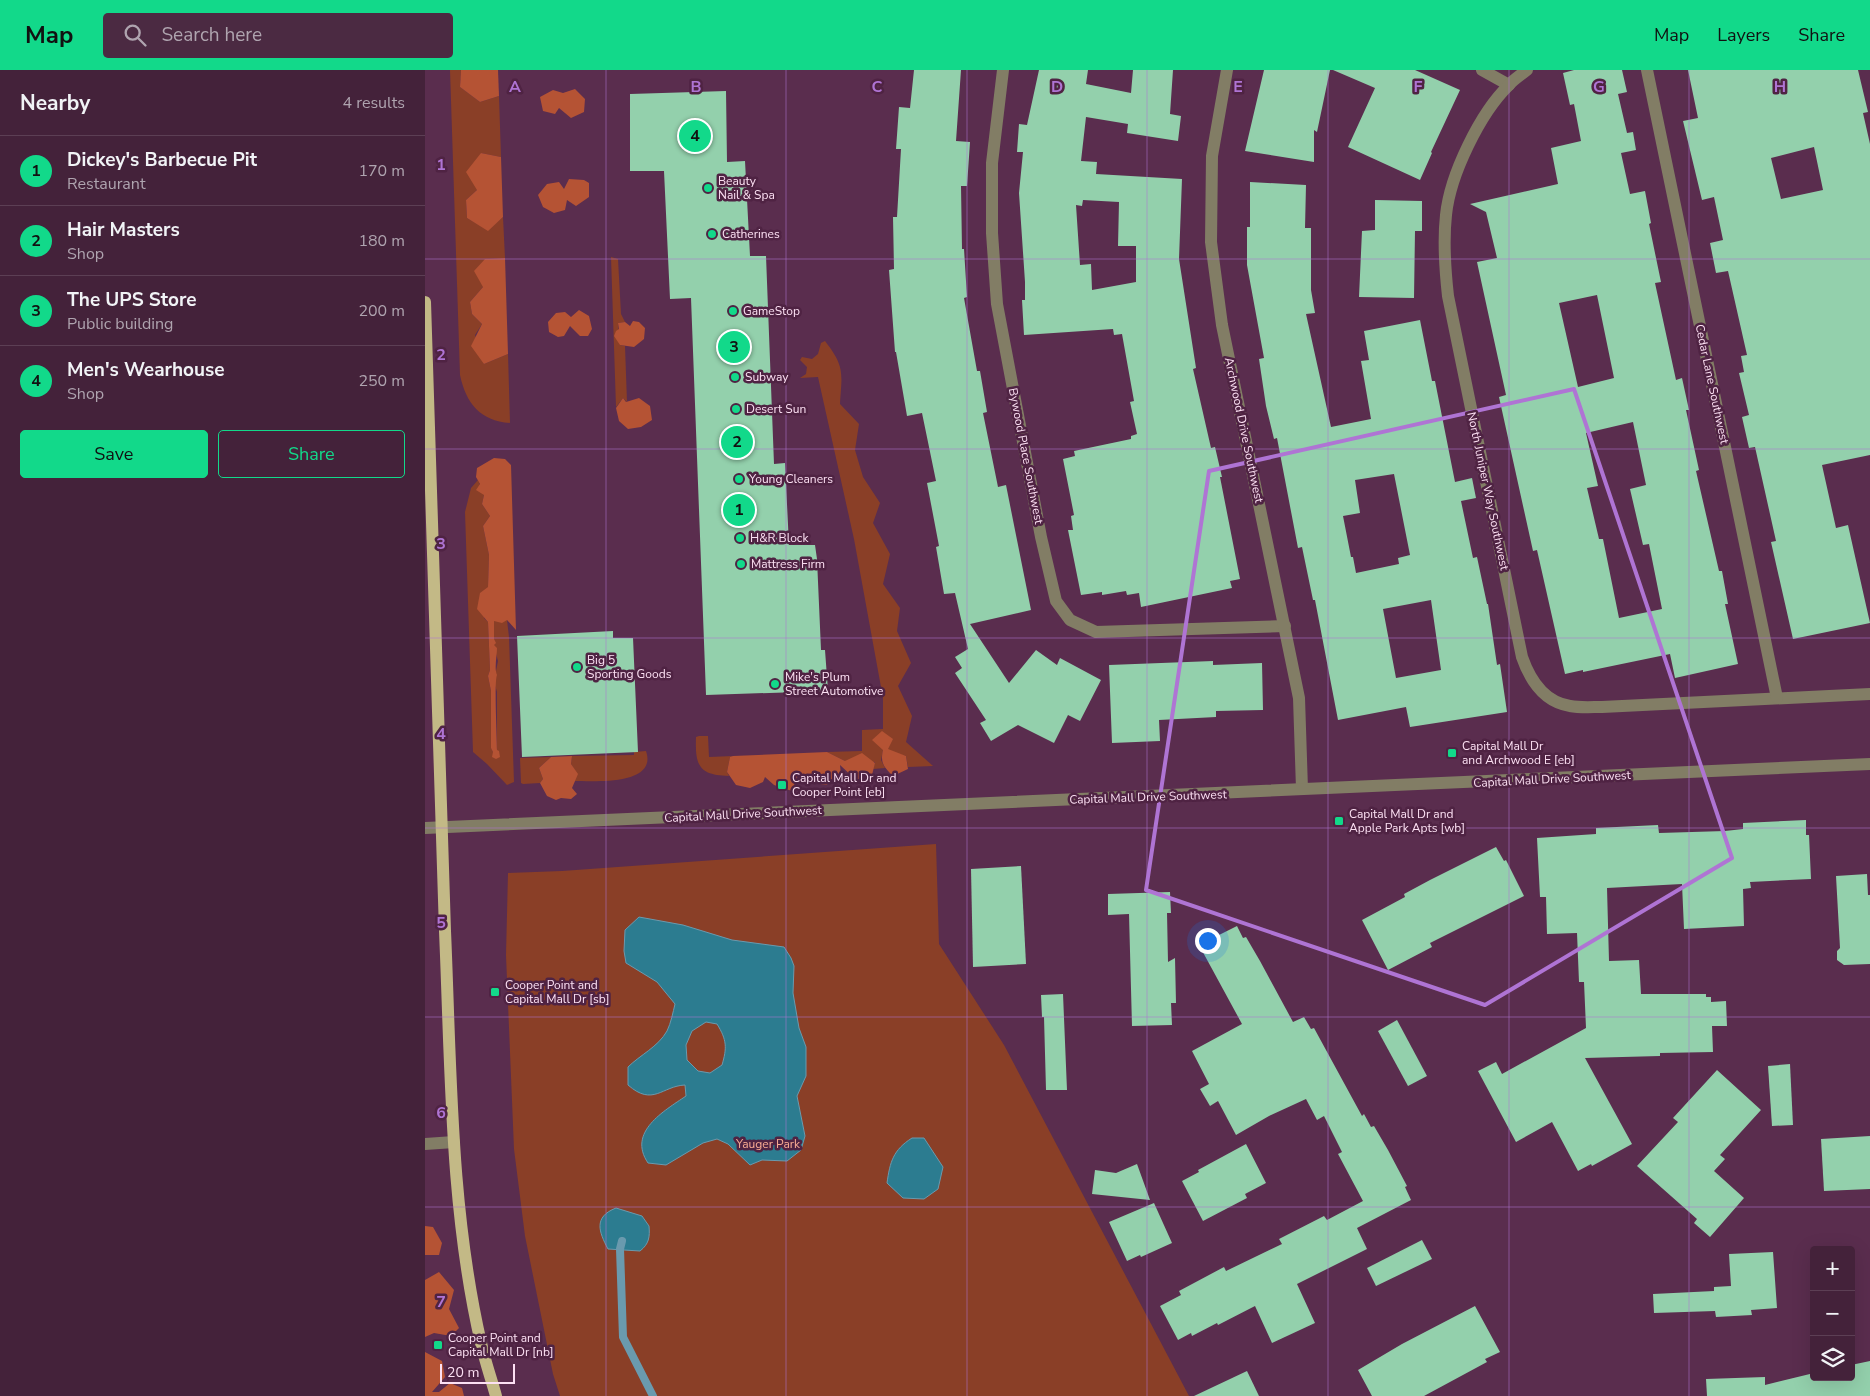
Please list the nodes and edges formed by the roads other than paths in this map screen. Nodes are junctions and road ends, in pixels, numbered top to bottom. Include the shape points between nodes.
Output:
1 (1003, 70) edge
2 (1227, 70) edge
3 (1482, 70) edge
4 (1527, 70) edge
5 (1647, 70) edge
6 (1509, 85) junction
7 (425, 302) edge
8 (1285, 626) junction
9 (1870, 694) edge
10 (1777, 698) junction
11 (1870, 764) edge
12 (1302, 789) junction
13 (425, 828) edge
14 (441, 828) junction
15 (454, 1142) junction
16 (425, 1144) edge
17 (496, 1396) edge

1 - 8 street, Bywood Place Southwest via 992,163 997,304 1056,601 1070,620 1096,632
2 - 8 street, Archwood Drive Southwest via 1212,156 1211,242 1222,325
3 - 6 street
4 - 6 street, North Juniper Way Southwest
5 - 10 street, Cedar Lane Southwest
6 - 10 street, North Juniper Way Southwest via 1488,110 1469,145 1446,213 1444,243 1448,296 1527,671 1532,682 1544,694 1569,706
7 - 14 main road
8 - 12 street, Archwood Drive Southwest via 1299,698
9 - 10 street, North Juniper Way Southwest
11 - 12 street, Capital Mall Drive Southwest
12 - 14 street, Capital Mall Drive Southwest
13 - 14 street, Capital Mall Drive Southwest
14 - 15 main road
15 - 16 street
15 - 17 main road via 469,1278 481,1344

